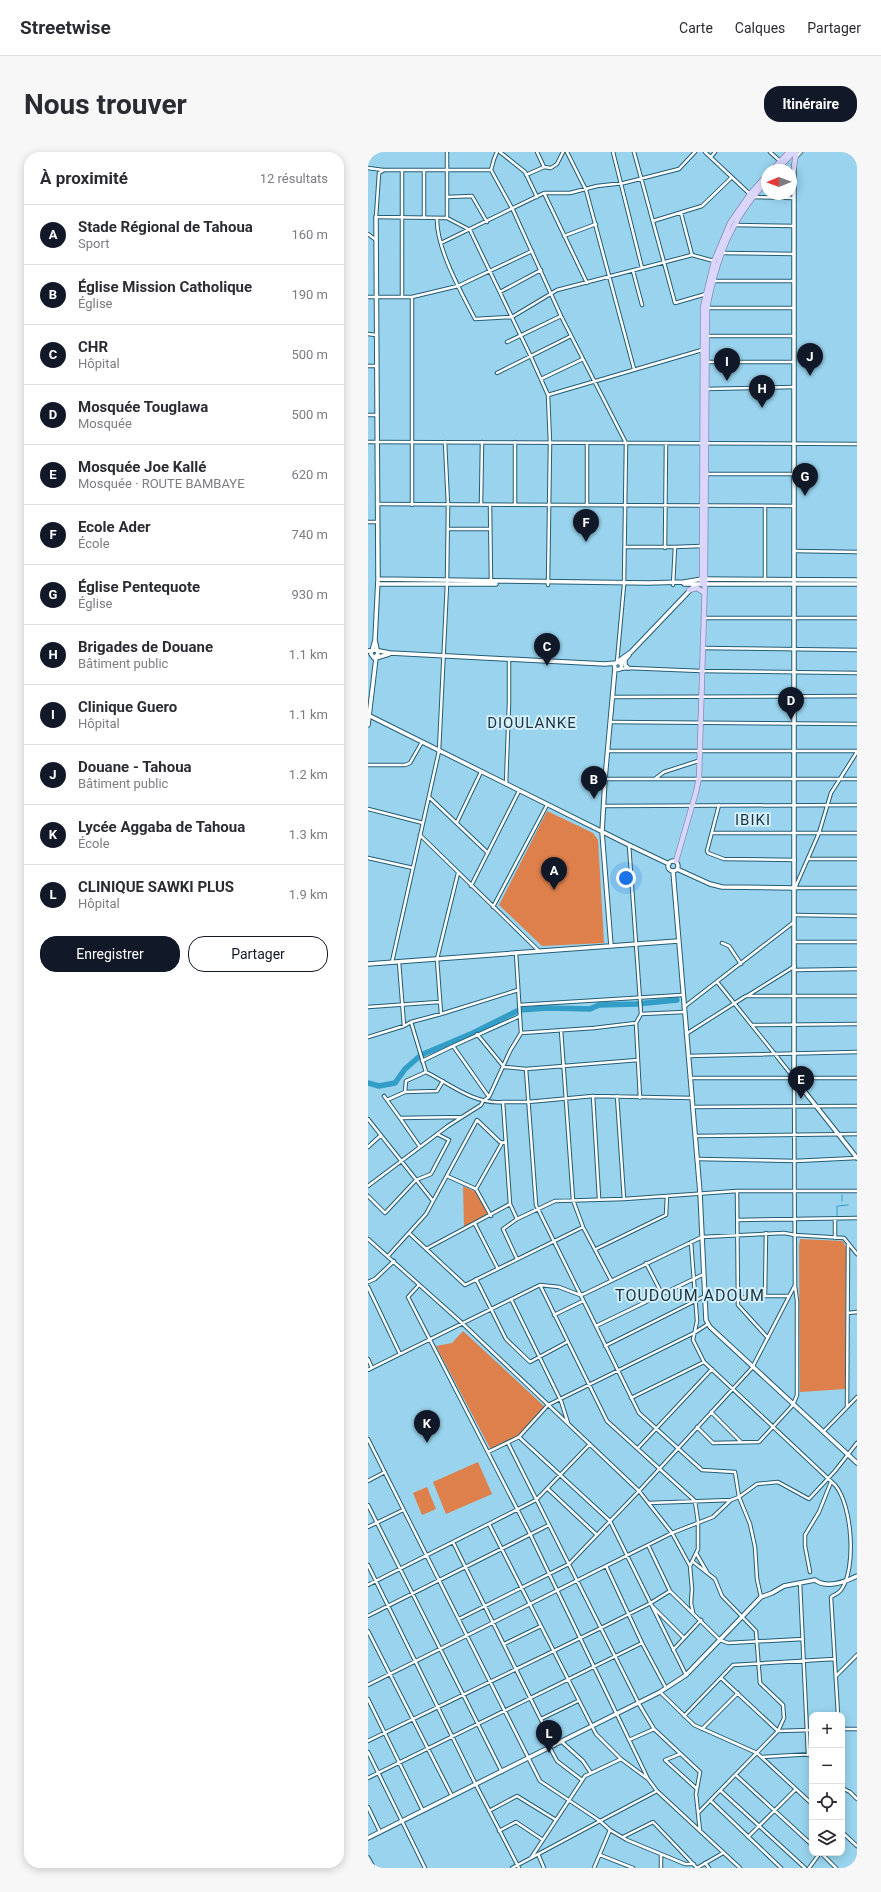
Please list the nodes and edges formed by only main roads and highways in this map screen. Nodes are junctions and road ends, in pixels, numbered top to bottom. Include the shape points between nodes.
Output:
1 (793, 152) edge
2 (781, 163) edge
3 (794, 164) edge
4 (761, 182) edge
5 (761, 186) edge
6 (751, 195) junction
7 (704, 336) junction
8 (704, 388) junction
9 (705, 443) junction
10 (704, 505) junction
11 (703, 582) junction
12 (689, 590) road end
13 (703, 594) junction
14 (676, 861) road end

1 - 2 main road
1 - 3 main road
4 - 6 main road
5 - 6 main road
6 - 7 main road via 721,253 712,281
6 - 7 main road via 730,223 714,261 703,310
7 - 8 main road
7 - 8 main road
8 - 9 main road
9 - 10 main road
9 - 10 main road
10 - 11 main road
10 - 11 main road via 701,546
11 - 13 main road
12 - 13 main road via 697,588
13 - 14 main road via 699,778

